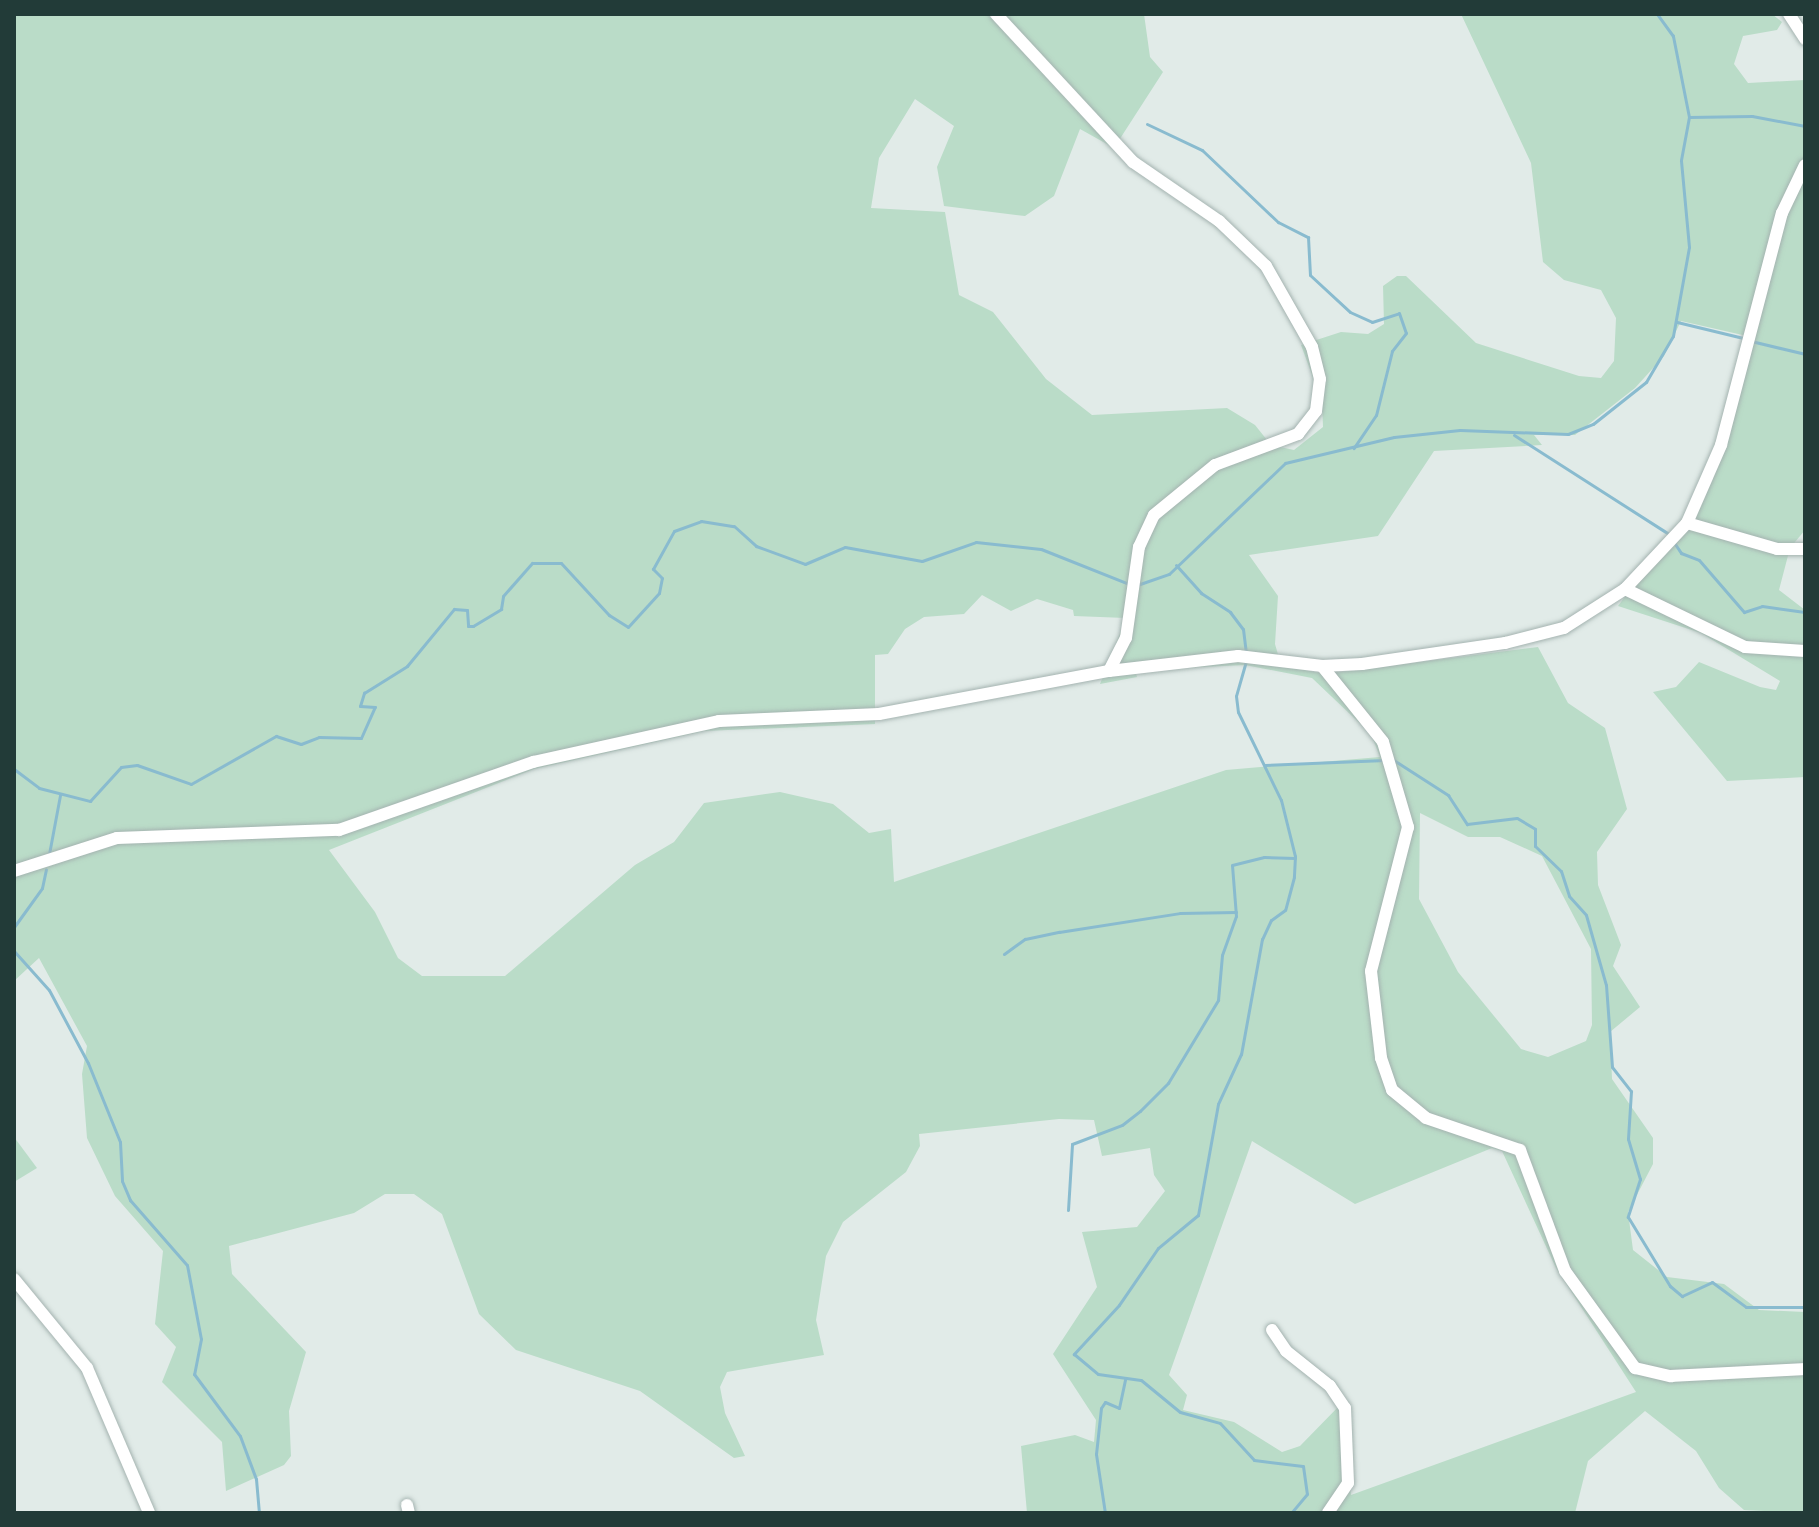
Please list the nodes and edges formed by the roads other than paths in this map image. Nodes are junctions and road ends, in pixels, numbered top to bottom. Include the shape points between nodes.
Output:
1 (996, 14) edge
2 (1789, 14) edge
3 (1805, 39) edge
4 (1805, 165) edge
5 (1687, 523) junction
6 (1805, 549) edge
7 (1625, 589) junction
8 (1805, 651) edge
9 (1322, 666) junction
10 (1109, 671) junction
11 (14, 871) edge
12 (14, 1279) edge
13 (1272, 1330) dead end
14 (1805, 1369) edge
15 (149, 1513) edge
16 (1328, 1513) edge

1 - 10 street via 1133,162 1219,221 1266,266 1307,336 1320,379 1316,411 1298,434 1215,465 1154,515 1139,547 1126,638
2 - 3 street
4 - 5 street via 1782,213 1732,416
5 - 6 street via 1777,549
5 - 7 street
7 - 8 street via 1745,647
7 - 9 street via 1547,634
9 - 10 street via 1238,656
9 - 14 street via 1383,742 1408,827 1371,971 1381,1058 1392,1090 1426,1118 1520,1150 1565,1271 1635,1368 1671,1376
10 - 11 street via 879,714 719,721 533,762 339,830 117,838
12 - 15 street via 87,1368
13 - 16 street via 1286,1351 1330,1386 1345,1408 1348,1483

